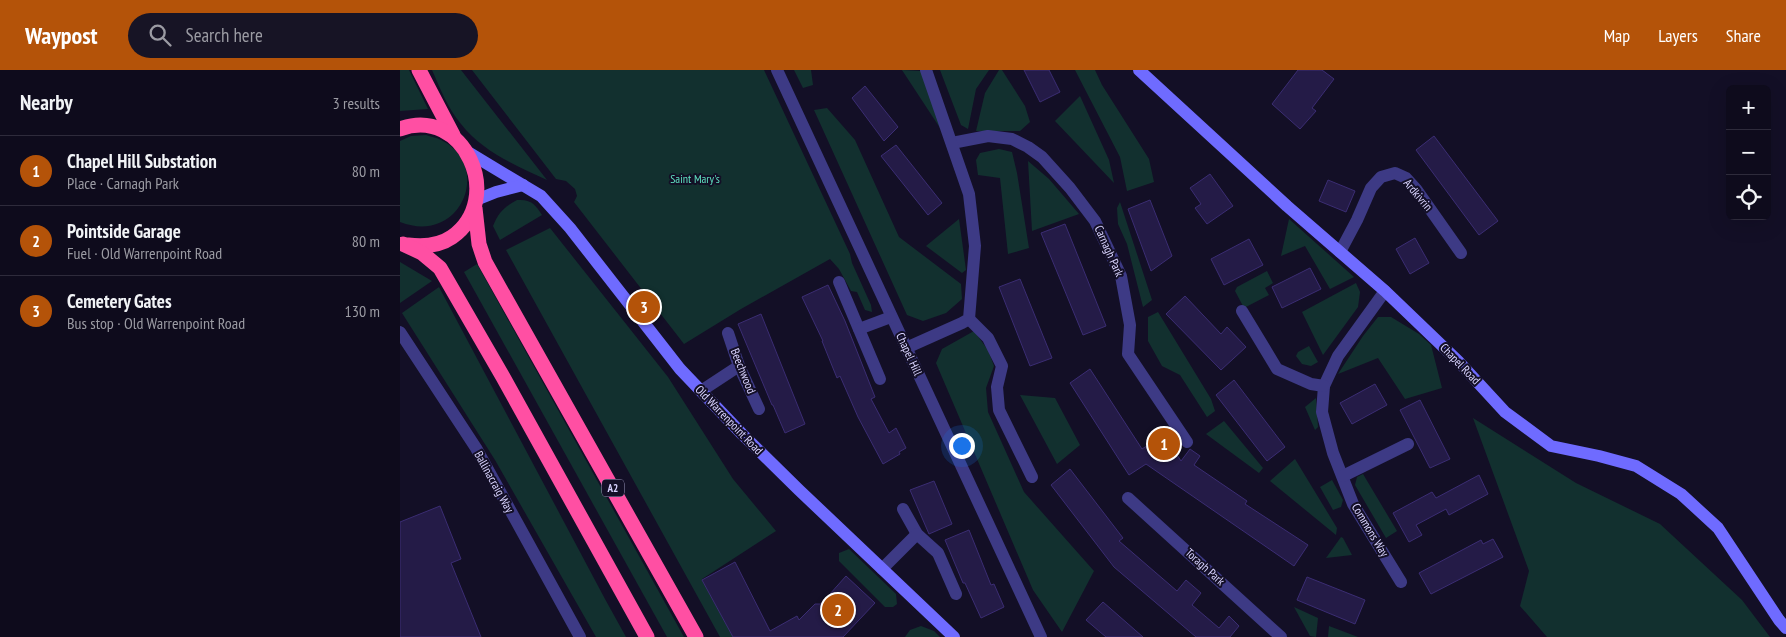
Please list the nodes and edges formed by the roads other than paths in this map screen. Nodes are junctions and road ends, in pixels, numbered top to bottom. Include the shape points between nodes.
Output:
1 (419, 70) edge
2 (777, 70) edge
3 (926, 70) edge
4 (1139, 70) edge
5 (400, 129) edge
6 (453, 136) junction
7 (952, 143) junction
8 (466, 151) junction
9 (523, 185) junction
10 (476, 204) junction
11 (401, 243) edge
12 (1340, 252) junction
13 (1461, 253) dead end
14 (839, 282) dead end
15 (1385, 291) junction
16 (1242, 311) dead end
17 (891, 317) junction
18 (969, 319) junction
19 (859, 329) junction
20 (400, 332) edge
21 (728, 333) dead end
22 (906, 348) junction
23 (739, 366) junction
24 (880, 379) dead end
25 (1324, 386) junction
26 (701, 391) junction
27 (758, 409) dead end
28 (1187, 442) dead end
29 (1408, 444) dead end
30 (1342, 476) junction
31 (1032, 477) dead end
32 (1128, 498) dead end
33 (903, 509) dead end
34 (917, 534) junction
35 (882, 569) junction
36 (1401, 582) dead end
37 (956, 594) dead end
38 (1786, 628) edge
39 (580, 637) edge
40 (648, 637) edge
41 (696, 637) edge
42 (954, 637) edge
43 (1041, 637) edge
44 (1281, 637) edge

1 - 6 highway, A2
2 - 17 street, Chapel Hill
3 - 7 street
4 - 12 street, Chapel Road
5 - 6 highway, A2 via 422,125 439,128
6 - 8 highway, A2
7 - 18 street via 969,194 975,246
7 - 28 street, Carnagh Park via 988,136 1012,139 1042,157 1085,208 1095,221 1121,276 1130,325 1128,354
8 - 9 street, Old Warrenpoint Road
8 - 10 highway, A2 via 474,168
9 - 10 street via 496,192
9 - 26 street, Old Warrenpoint Road via 541,196 555,211
10 - 11 highway via 468,222 448,239 435,245
10 - 41 highway, A2 via 479,244 485,262
11 - 40 highway via 422,253 440,268 455,291
12 - 13 street, Ardkivrin via 1371,188 1381,176 1395,173 1406,178 1416,189
12 - 15 street, Chapel Road
14 - 19 street
15 - 25 street, Commons Way via 1338,356
15 - 38 street, Chapel Road via 1504,412 1551,446 1636,466 1681,494 1718,528
16 - 25 street via 1277,369 1311,384
17 - 19 street
17 - 22 street, Chapel Hill
18 - 22 street
18 - 31 street via 988,338 1002,366 997,387 998,410
19 - 24 street
20 - 39 street, Ballinacraig Way via 476,448
21 - 23 street, Beechwood
22 - 43 street, Chapel Hill
23 - 26 street
23 - 27 street, Beechwood
25 - 30 street, Commons Way via 1322,412
26 - 35 street, Old Warrenpoint Road
29 - 30 street
30 - 36 street, Commons Way via 1353,504
32 - 44 street, Toragh Park
33 - 34 street
34 - 35 street
34 - 37 street via 938,553
35 - 42 street, Old Warrenpoint Road

